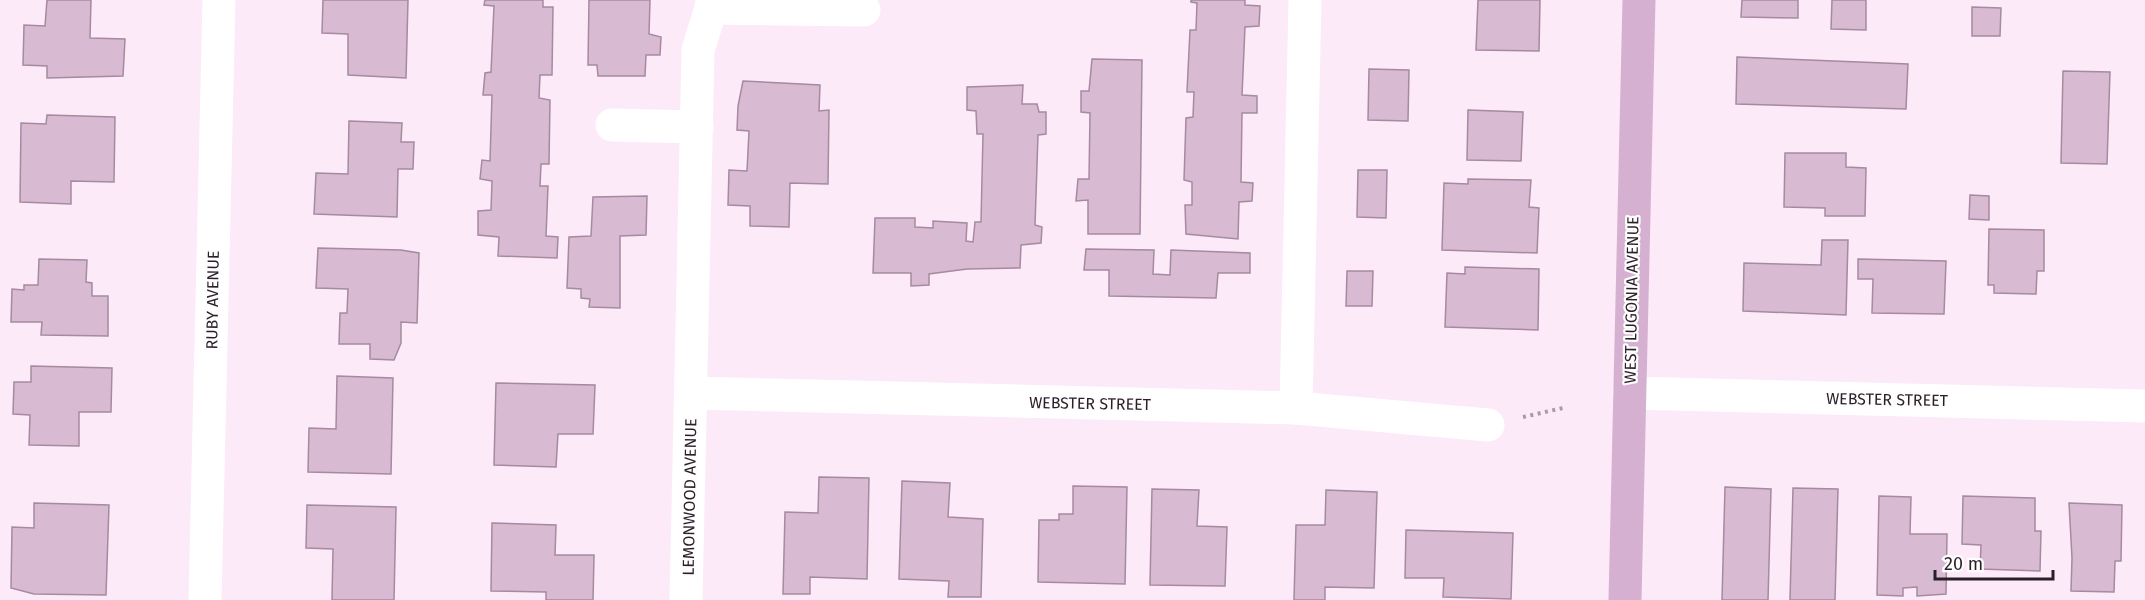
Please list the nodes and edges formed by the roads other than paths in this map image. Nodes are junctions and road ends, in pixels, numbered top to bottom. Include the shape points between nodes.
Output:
1 (219, 0) edge
2 (1305, 0) edge
3 (1639, 0) edge
4 (711, 4) edge
5 (864, 10) dead end
6 (612, 125) dead end
7 (697, 127) junction
8 (691, 393) junction
9 (1629, 393) junction
10 (2145, 406) edge
11 (1296, 408) junction
12 (1488, 425) dead end
13 (205, 600) edge
14 (686, 600) edge
15 (1625, 600) edge

1 - 13 street, RUBY AVENUE
2 - 11 street
3 - 9 main road, WEST LUGONIA AVENUE
4 - 5 street
4 - 7 street, LEMONWOOD AVENUE via 698,50
6 - 7 street
7 - 8 street, LEMONWOOD AVENUE
8 - 11 street, WEBSTER STREET
8 - 14 street, LEMONWOOD AVENUE
9 - 10 street, WEBSTER STREET
9 - 15 main road, WEST LUGONIA AVENUE
11 - 12 street, WEBSTER STREET

